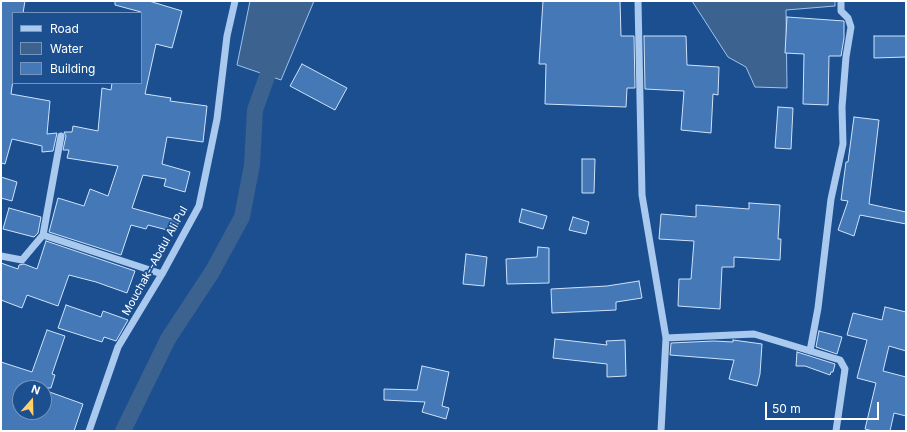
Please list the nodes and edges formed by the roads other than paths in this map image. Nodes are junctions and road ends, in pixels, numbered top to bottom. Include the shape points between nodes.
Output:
1 (235, 1) edge
2 (638, 1) edge
3 (841, 1) edge
4 (62, 136) dead end
5 (43, 235) junction
6 (1, 256) edge
7 (162, 274) junction
8 (666, 338) junction
9 (810, 351) junction
10 (89, 431) edge
11 (661, 431) edge
12 (836, 431) edge

1 - 7 street, Mouchak--Abdul Ali Pul via 199,206
2 - 8 street via 642,195
3 - 9 street via 841,11 848,18 851,27 842,107 843,144 831,199 818,308
4 - 5 street
5 - 6 street via 22,260
5 - 7 street
7 - 10 street, Mouchak--Abdul Ali Pul via 118,347
8 - 9 street via 754,334
8 - 11 street
9 - 12 street via 840,360 845,369

